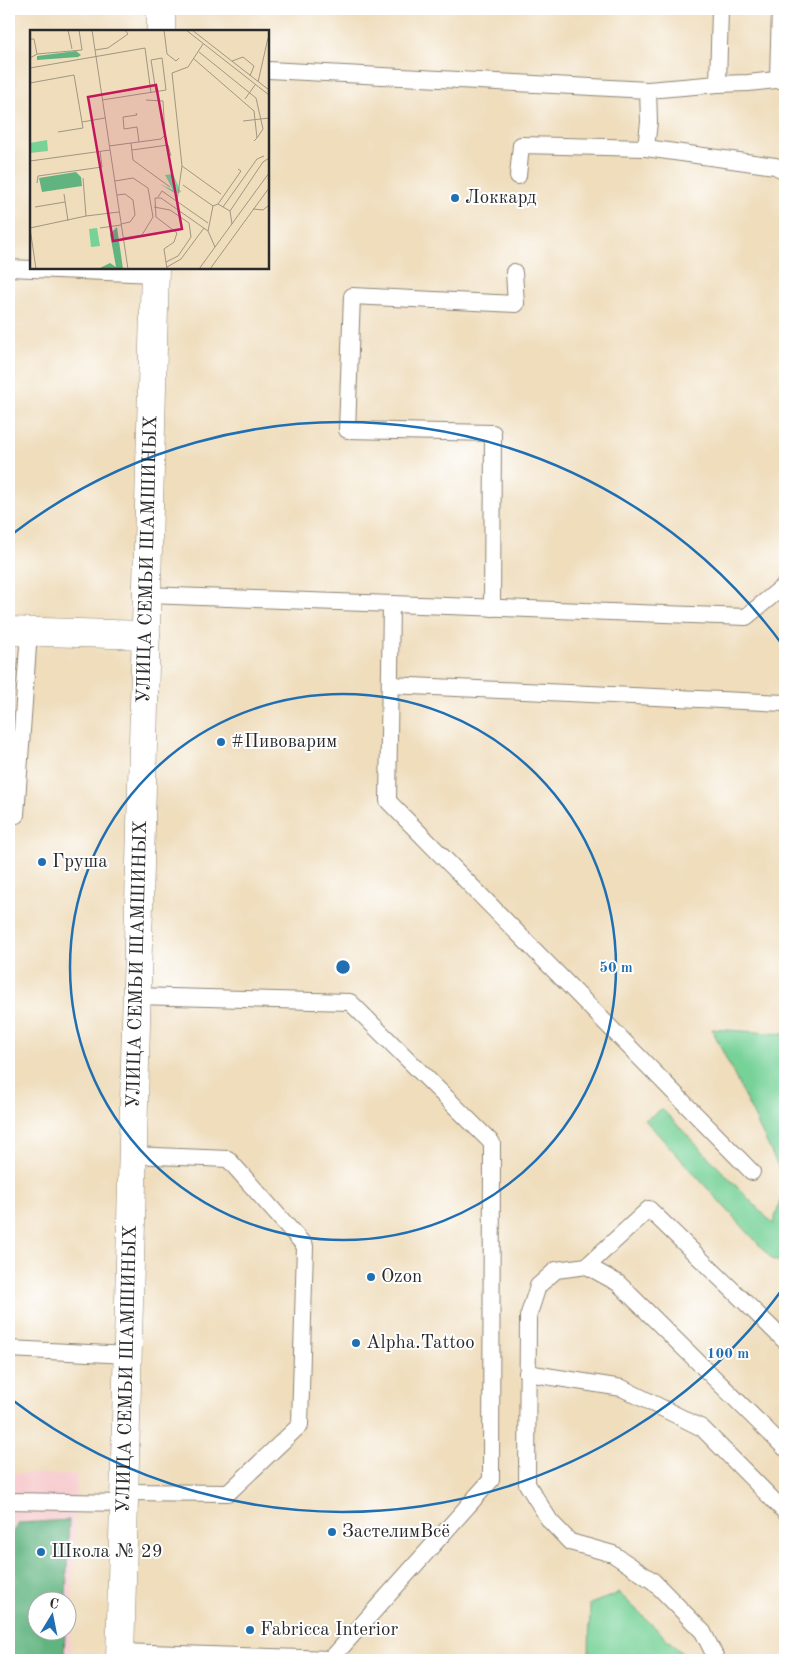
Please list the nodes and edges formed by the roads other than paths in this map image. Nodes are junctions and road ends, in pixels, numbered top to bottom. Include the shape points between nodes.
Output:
1 (161, 9) edge
2 (720, 9) edge
3 (780, 9) edge
4 (161, 30) edge
5 (269, 70) edge
6 (782, 78) edge
7 (718, 84) junction
8 (648, 90) junction
9 (646, 148) junction
10 (785, 171) edge
11 (518, 176) dead end
12 (9, 268) edge
13 (30, 268) edge
14 (58, 269) edge
15 (155, 271) edge
16 (514, 272) dead end
17 (785, 585) edge
18 (147, 595) junction
19 (391, 604) junction
20 (492, 608) junction
21 (19, 632) edge
22 (146, 635) junction
23 (390, 685) junction
24 (785, 704) edge
25 (9, 814) edge
26 (136, 996) junction
27 (132, 1155) junction
28 (752, 1172) dead end
29 (587, 1266) junction
30 (785, 1341) edge
31 (9, 1349) edge
32 (128, 1355) junction
33 (527, 1373) junction
34 (785, 1448) edge
35 (124, 1497) junction
36 (9, 1501) edge
37 (785, 1512) edge
38 (120, 1656) edge
39 (717, 1660) edge

1 - 4 street
2 - 7 lane
3 - 6 lane
5 - 8 lane
6 - 7 lane
7 - 8 lane
8 - 9 lane
9 - 10 lane via 775,166
9 - 11 lane via 520,145
12 - 13 lane
14 - 15 lane
15 - 18 street, УЛИЦА СЕМЬИ ШАМШИНЫХ
16 - 20 lane via 516,304 352,296 347,430 493,433
17 - 20 lane via 746,617
18 - 19 lane
18 - 22 street, УЛИЦА СЕМЬИ ШАМШИНЫХ
19 - 20 lane
19 - 23 lane
21 - 22 street
21 - 25 lane via 16,815
22 - 26 street, УЛИЦА СЕМЬИ ШАМШИНЫХ
23 - 24 lane
23 - 28 lane via 388,801
26 - 27 street, УЛИЦА СЕМЬИ ШАМШИНЫХ
26 - 38 lane via 350,1002 492,1143 491,1480 331,1660
27 - 32 street, УЛИЦА СЕМЬИ ШАМШИНЫХ
27 - 35 lane via 228,1159 306,1246 300,1424 228,1493
29 - 30 lane via 649,1209
29 - 33 lane via 556,1270 538,1286 528,1317
29 - 34 lane via 618,1283
31 - 32 lane
32 - 35 street, УЛИЦА СЕМЬИ ШАМШИНЫХ
33 - 37 lane via 622,1388 702,1428
33 - 39 lane via 527,1484 550,1521 570,1542 613,1554 654,1581 703,1632
35 - 36 lane
35 - 38 street, УЛИЦА СЕМЬИ ШАМШИНЫХ

